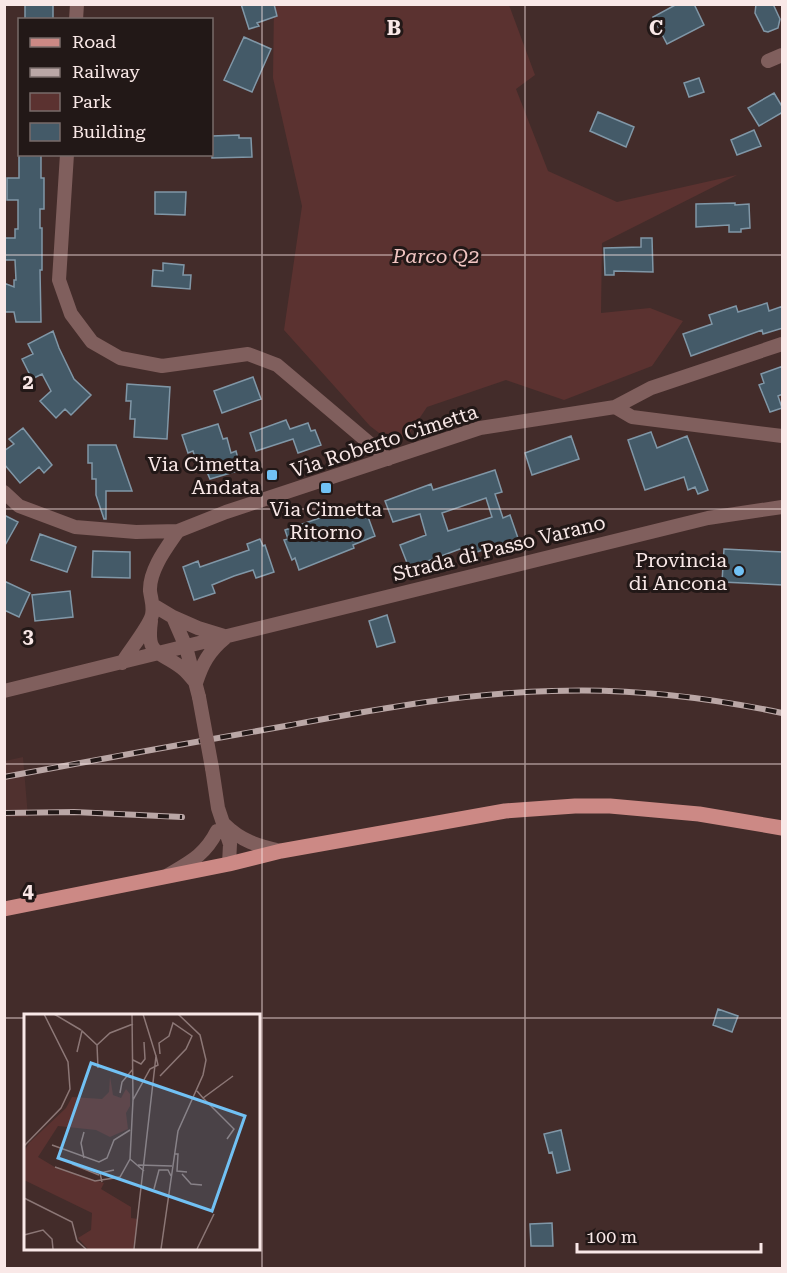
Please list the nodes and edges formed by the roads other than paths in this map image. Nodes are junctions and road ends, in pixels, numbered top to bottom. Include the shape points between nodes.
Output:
1 (783, 55) edge
2 (768, 61) dead end
3 (66, 156) edge
4 (783, 344) edge
5 (615, 407) junction
6 (783, 436) edge
7 (388, 459) junction
8 (4, 492) edge
9 (783, 507) edge
10 (178, 531) junction
11 (152, 611) junction
12 (173, 617) junction
13 (226, 636) junction
14 (186, 647) junction
15 (158, 655) junction
16 (122, 663) junction
17 (196, 683) junction
18 (4, 691) edge
19 (219, 820) junction
20 (783, 828) edge
21 (281, 851) junction
22 (229, 864) junction
23 (168, 875) junction
24 (4, 909) edge

1 - 2 street
3 - 7 street via 59,280 71,314 92,342 120,358 162,366 248,354 277,365
4 - 5 street via 651,388
5 - 6 street via 632,417
5 - 7 street, Via Roberto Cimetta via 480,428
7 - 10 street, Via Roberto Cimetta
8 - 10 street via 19,506 75,527
9 - 13 street, Strada di Passo Varano via 708,518
10 - 11 street via 153,574
11 - 12 street, Strada di Passo Varano
11 - 15 street via 149,639
11 - 16 street
12 - 13 street, Strada di Passo Varano
12 - 14 street
13 - 14 street, Strada di Passo Varano
13 - 17 street via 203,662
14 - 15 street, Strada di Passo Varano
14 - 17 street
15 - 16 street, Strada di Passo Varano
15 - 17 street via 182,668
16 - 18 street, Strada di Passo Varano
17 - 19 street, bridge
19 - 21 street via 236,836 254,845
19 - 22 street via 220,848
19 - 23 street via 209,846
20 - 21 main road via 655,810 575,806 476,815
21 - 22 main road
22 - 23 main road
23 - 24 main road

